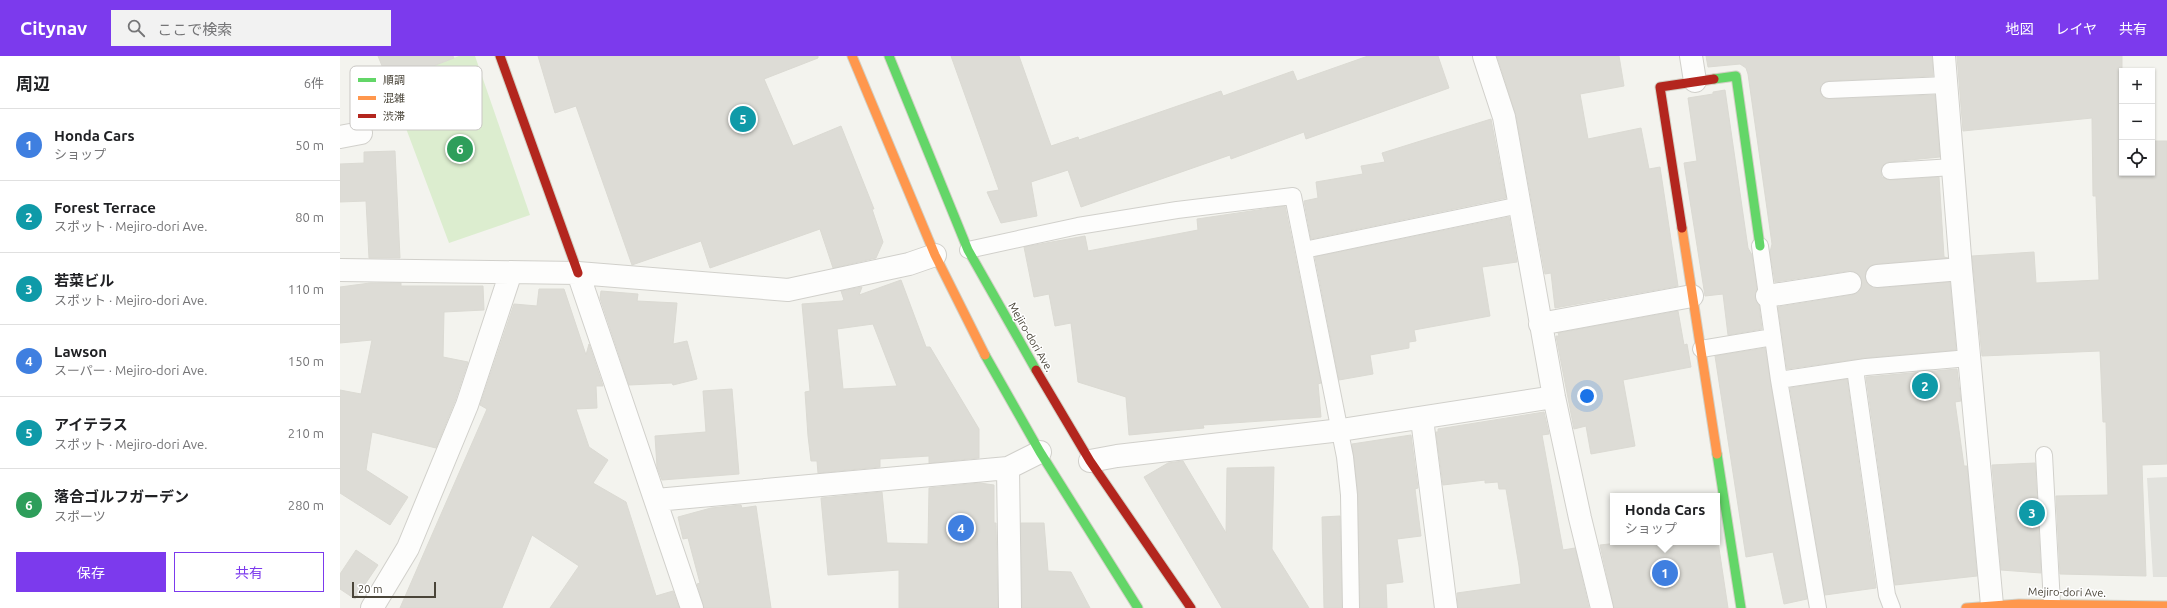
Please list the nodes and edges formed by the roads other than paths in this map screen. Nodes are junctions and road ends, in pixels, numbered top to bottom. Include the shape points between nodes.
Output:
1 (500, 56) edge
2 (852, 56) edge
3 (889, 56) edge
4 (1484, 56) edge
5 (1691, 56) edge
6 (1944, 56) edge
7 (1695, 81) junction
8 (1946, 85) junction
9 (1829, 90) dead end
10 (1953, 167) junction
11 (1890, 171) dead end
12 (1520, 205) junction
13 (1760, 246) joint
14 (968, 250) junction
15 (1304, 250) junction
16 (935, 255) junction
17 (1961, 269) junction
18 (340, 270) edge
19 (511, 272) junction
20 (578, 273) junction
21 (1877, 276) dead end
22 (1850, 283) dead end
23 (1692, 296) junction
24 (1767, 296) junction
25 (1540, 324) junction
26 (1773, 337) junction
27 (1701, 350) junction
28 (1969, 358) junction
29 (1855, 368) junction
30 (1780, 380) junction
31 (1554, 397) junction
32 (1422, 419) junction
33 (1341, 430) junction
34 (1040, 452) junction
35 (2044, 455) dead end
36 (1090, 462) junction
37 (1008, 468) junction
38 (656, 500) junction
39 (2052, 604) junction
40 (1992, 605) junction
41 (2167, 606) edge
42 (372, 608) edge
43 (692, 608) edge
44 (1010, 608) edge
45 (1138, 608) edge
46 (1191, 608) edge
47 (1351, 608) edge
48 (1446, 608) edge
49 (1602, 608) edge
50 (1741, 608) edge
51 (1818, 608) edge
52 (1892, 608) edge
53 (1966, 608) edge

1 - 20 main road
2 - 16 main road
3 - 14 main road, Mejiro-dori Ave.
4 - 12 street via 1504,117
5 - 7 street
6 - 8 street
7 - 13 main road via 1736,76
7 - 23 main road via 1660,86
8 - 9 lane
8 - 10 street
10 - 11 lane
10 - 17 street
12 - 15 lane
12 - 25 street
13 - 24 lane
14 - 15 lane via 1078,226 1177,210 1293,196
14 - 36 main road, Mejiro-dori Ave.
15 - 33 lane
16 - 20 street via 909,264 788,290
16 - 34 main road via 988,360
17 - 21 street
17 - 28 street
18 - 19 street
19 - 20 street
19 - 42 street via 467,405 408,548
20 - 38 street
22 - 24 street
23 - 25 street
23 - 27 main road
24 - 26 lane
25 - 31 street
26 - 27 lane
26 - 30 lane
27 - 50 main road
28 - 29 lane
28 - 40 street
29 - 30 lane
29 - 52 lane via 1887,595
30 - 51 lane
31 - 32 street
31 - 49 street
32 - 33 street
32 - 48 street
33 - 36 street via 1117,456
33 - 47 lane via 1349,495
34 - 37 street
34 - 45 main road
35 - 39 lane
36 - 46 main road, Mejiro-dori Ave.
37 - 38 street
37 - 44 street
38 - 43 street
39 - 40 main road, Mejiro-dori Ave.
39 - 41 main road, Mejiro-dori Ave.
40 - 53 main road, Mejiro-dori Ave.

